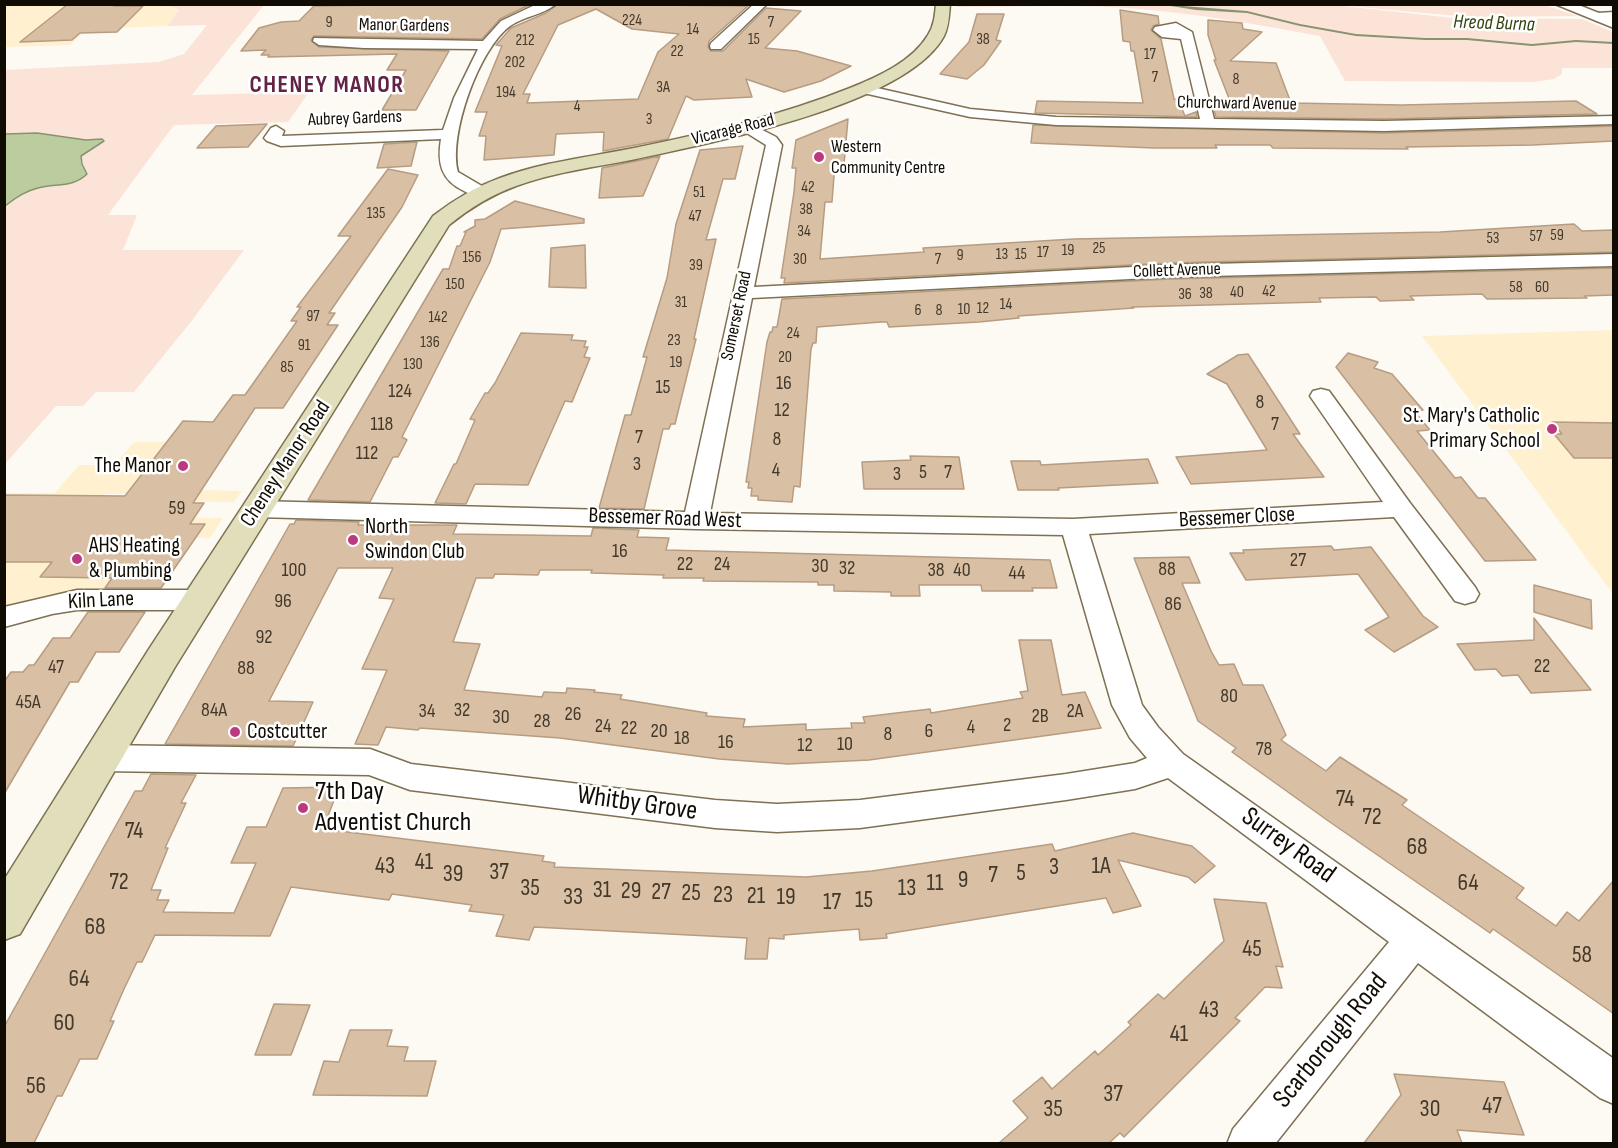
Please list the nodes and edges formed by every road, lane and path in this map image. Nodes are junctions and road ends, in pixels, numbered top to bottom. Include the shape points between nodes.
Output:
1 (550, 4) edge
2 (761, 4) edge
3 (943, 4) edge
4 (1562, 4) edge
5 (497, 10) dead end
6 (1614, 16) edge
7 (1597, 17) junction
8 (1614, 24) edge
9 (501, 26) junction
10 (1187, 36) dead end
11 (319, 41) dead end
12 (488, 45) junction
13 (716, 46) dead end
14 (864, 88) junction
15 (1614, 120) edge
16 (1209, 123) junction
17 (747, 127) junction
18 (276, 131) dead end
19 (450, 134) junction
20 (481, 193) junction
21 (1614, 261) edge
22 (742, 293) junction
23 (1321, 396) dead end
24 (1401, 508) junction
25 (257, 509) junction
26 (696, 521) junction
27 (1073, 527) junction
28 (1465, 594) dead end
29 (198, 600) junction
30 (4, 617) edge
31 (101, 758) junction
32 (1172, 763) junction
33 (4, 920) edge
34 (1414, 939) junction
35 (1614, 1084) edge
36 (1248, 1143) edge

1 - 9 street
2 - 13 street
3 - 14 main road, Vicarage Road via 937,33 922,52 888,77
4 - 7 street
5 - 9 street via 495,20
6 - 7 street
7 - 8 street
9 - 12 street
10 - 16 street
11 - 12 street, Manor Gardens
12 - 19 street via 457,105
14 - 16 street, Churchward Avenue via 941,108 998,117
14 - 17 main road, Vicarage Road
15 - 16 street, Churchward Avenue via 1384,126
17 - 20 main road, Vicarage Road via 542,173
17 - 22 street, Somerset Road via 774,145
18 - 19 street, Aubrey Gardens via 272,138 281,141
19 - 20 street via 451,174
20 - 25 main road, Cheney Manor Road via 436,227
21 - 22 street, Collett Avenue via 1160,272
22 - 26 street, Somerset Road
23 - 24 street
24 - 27 street, Bessemer Close
24 - 28 street
25 - 26 street, Bessemer Road West
25 - 29 main road, Cheney Manor Road
26 - 27 street, Bessemer Road West
27 - 32 street, Surrey Road via 1127,705 1144,735
29 - 30 street, Kiln Lane via 77,600
29 - 31 main road, Cheney Manor Road
31 - 32 street, Whitby Grove via 363,762 410,777 777,818 860,814 1066,788 1135,776
31 - 33 main road, Cheney Manor Road
32 - 34 street, Surrey Road
34 - 35 street, Surrey Road
34 - 36 street, Scarborough Road

